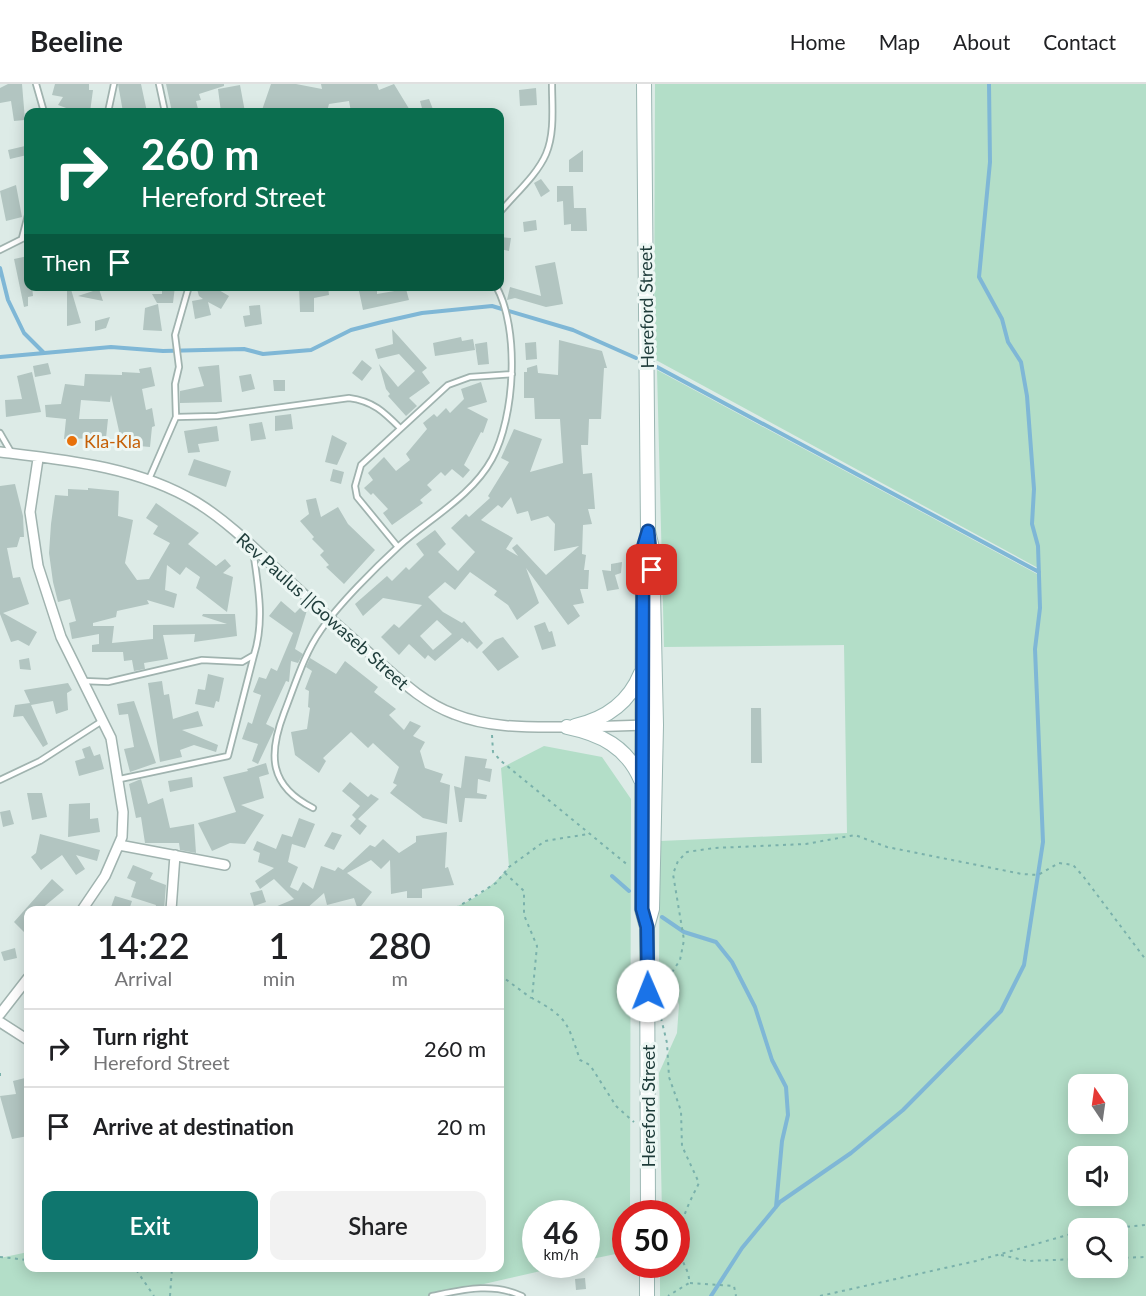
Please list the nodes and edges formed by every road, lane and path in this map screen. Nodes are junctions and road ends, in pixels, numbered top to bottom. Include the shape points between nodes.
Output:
1 (36, 84) edge
2 (114, 84) edge
3 (159, 84) edge
4 (552, 84) edge
5 (644, 84) edge
6 (43, 108) edge
7 (109, 108) edge
8 (164, 108) edge
9 (504, 207) edge
10 (24, 230) edge
11 (22, 237) joint
12 (0, 250) edge
13 (188, 291) edge
14 (498, 291) edge
15 (512, 374) junction
16 (176, 417) junction
17 (400, 428) junction
18 (0, 433) edge
19 (0, 453) edge
20 (13, 454) junction
21 (38, 459) junction
22 (149, 479) junction
23 (648, 531) junction
24 (253, 547) junction
25 (398, 547) junction
26 (329, 619) junction
27 (254, 656) junction
28 (644, 665) junction
29 (84, 681) junction
30 (102, 721) junction
31 (492, 724) junction
32 (649, 725) junction
33 (570, 727) junction
34 (120, 779) junction
35 (0, 780) edge
36 (644, 791) junction
37 (313, 808) dead end
38 (588, 834) junction
39 (119, 845) junction
40 (175, 855) junction
41 (225, 864) dead end
42 (505, 873) junction
43 (643, 878) junction
44 (85, 906) edge
45 (171, 906) edge
46 (461, 906) edge
47 (647, 927) junction
48 (1146, 960) edge
49 (504, 978) edge
50 (24, 983) edge
51 (648, 991) junction
52 (532, 998) junction
53 (0, 1014) edge
54 (660, 1015) dead end
55 (0, 1022) edge
56 (24, 1037) edge
57 (0, 1073) edge
58 (0, 1080) edge
59 (648, 1134) junction
60 (648, 1200) edge
61 (1146, 1225) edge
62 (1128, 1227) edge
63 (1068, 1235) edge
64 (999, 1255) junction
65 (0, 1257) edge
66 (1146, 1257) edge
67 (1128, 1258) edge
68 (1068, 1259) edge
69 (24, 1260) edge
70 (138, 1272) edge
71 (172, 1272) edge
72 (647, 1278) edge
73 (689, 1283) junction
74 (154, 1296) edge
75 (170, 1296) edge
76 (432, 1296) edge
77 (522, 1296) edge
78 (647, 1296) edge
79 (668, 1296) edge
80 (736, 1296) edge
81 (820, 1296) edge

1 - 6 lane
2 - 7 lane
3 - 8 lane
4 - 9 lane via 547,152
5 - 23 main road, Hereford Street
10 - 11 lane
11 - 12 lane
13 - 16 lane via 175,335 179,367
14 - 15 lane via 506,314
15 - 17 lane via 459,380 448,385
15 - 25 lane via 492,459 465,491
16 - 17 lane via 217,416 349,398 366,400 380,408
16 - 22 lane
17 - 25 lane via 361,465 355,486 363,506
18 - 20 lane
19 - 20 street, Rev Paulus ǁGowaseb Street
20 - 21 street, Rev Paulus ǁGowaseb Street
21 - 22 street, Rev Paulus ǁGowaseb Street via 120,470
21 - 29 street via 30,512 38,566 51,613
22 - 24 street, Rev Paulus ǁGowaseb Street via 198,503
23 - 28 main road, Hereford Street via 643,548
23 - 32 main road, Hereford Street via 652,548
24 - 26 street, Rev Paulus ǁGowaseb Street
24 - 27 lane via 261,615
25 - 26 lane
26 - 31 street, Rev Paulus ǁGowaseb Street via 426,700 457,715
26 - 37 lane via 304,661 275,741 274,762 285,789
27 - 29 lane via 242,662 202,660 108,682
27 - 34 lane via 228,756
28 - 32 main road, Hereford Street
28 - 33 main road via 633,690 614,710 589,723
29 - 30 street
30 - 34 street via 111,738
30 - 35 lane via 57,752
31 - 33 street, Rev Paulus ǁGowaseb Street
31 - 38 path via 493,752
32 - 33 street, Rev Paulus ǁGowaseb Street
32 - 36 main road, Hereford Street
32 - 47 main road, Hereford Street via 652,909
33 - 36 main road via 589,731 617,747 634,767
34 - 39 street via 123,812
36 - 43 main road, Hereford Street
38 - 42 path via 545,841
38 - 43 path
39 - 40 street
39 - 44 street
40 - 41 street
40 - 45 street
42 - 46 path
42 - 52 path via 524,891 524,915 537,946
43 - 47 main road, Hereford Street via 642,909
47 - 51 main road, Hereford Street
48 - 51 path via 1073,865 1059,863 1038,875 1022,874 887,847 855,835 806,844 687,852 673,874 683,924 680,960 670,974
49 - 52 path
50 - 53 street
51 - 59 main road, Hereford Street
52 - 59 path via 557,1012 570,1027 580,1060 590,1065 602,1080 616,1106
54 - 73 path via 669,1077 681,1110 682,1146 699,1183 680,1234
55 - 56 street
57 - 58 path
59 - 60 main road, Hereford Street
61 - 62 path
63 - 64 path
64 - 68 path via 1028,1261
64 - 81 path
65 - 69 path
66 - 67 path
70 - 74 path
71 - 75 path
72 - 78 main road
73 - 79 path
73 - 80 path via 734,1287
76 - 77 lane via 470,1288 498,1288

